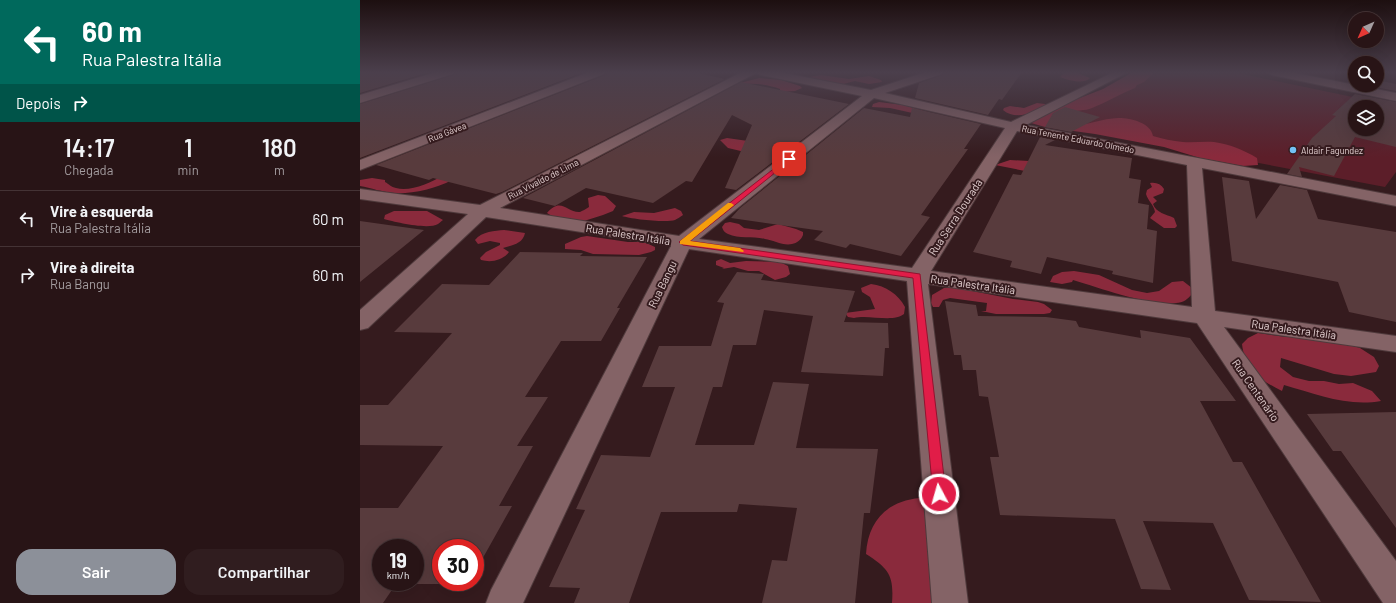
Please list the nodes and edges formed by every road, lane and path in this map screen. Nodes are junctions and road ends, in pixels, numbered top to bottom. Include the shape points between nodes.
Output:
1 (527, 100) edge
2 (697, 100) edge
3 (864, 100) edge
4 (899, 100) edge
5 (1066, 100) edge
6 (1013, 126) junction
7 (1194, 161) junction
8 (360, 165) edge
9 (360, 194) edge
10 (1396, 202) edge
11 (482, 211) junction
12 (683, 242) junction
13 (917, 276) junction
14 (1204, 316) junction
15 (360, 323) edge
16 (1396, 344) edge
17 (1396, 591) edge
18 (504, 603) edge
19 (950, 603) edge

1 - 8 street, Rua Gávea
2 - 11 street, Rua Vivaldo de Lima
3 - 12 street, Rua Bangu
4 - 6 street, Rua Tenente Eduardo Olmedo
5 - 6 street
6 - 7 street, Rua Tenente Eduardo Olmedo
6 - 13 street, Rua Serra Dourada
7 - 10 street, Rua Tenente Eduardo Olmedo
7 - 14 street
9 - 11 street, Rua Palestra Itália
11 - 12 street, Rua Palestra Itália
11 - 15 street, Rua Vivaldo de Lima
12 - 13 street, Rua Palestra Itália
12 - 18 street, Rua Bangu
13 - 14 street, Rua Palestra Itália
13 - 19 street
14 - 16 street, Rua Palestra Itália
14 - 17 street, Rua Centenário

